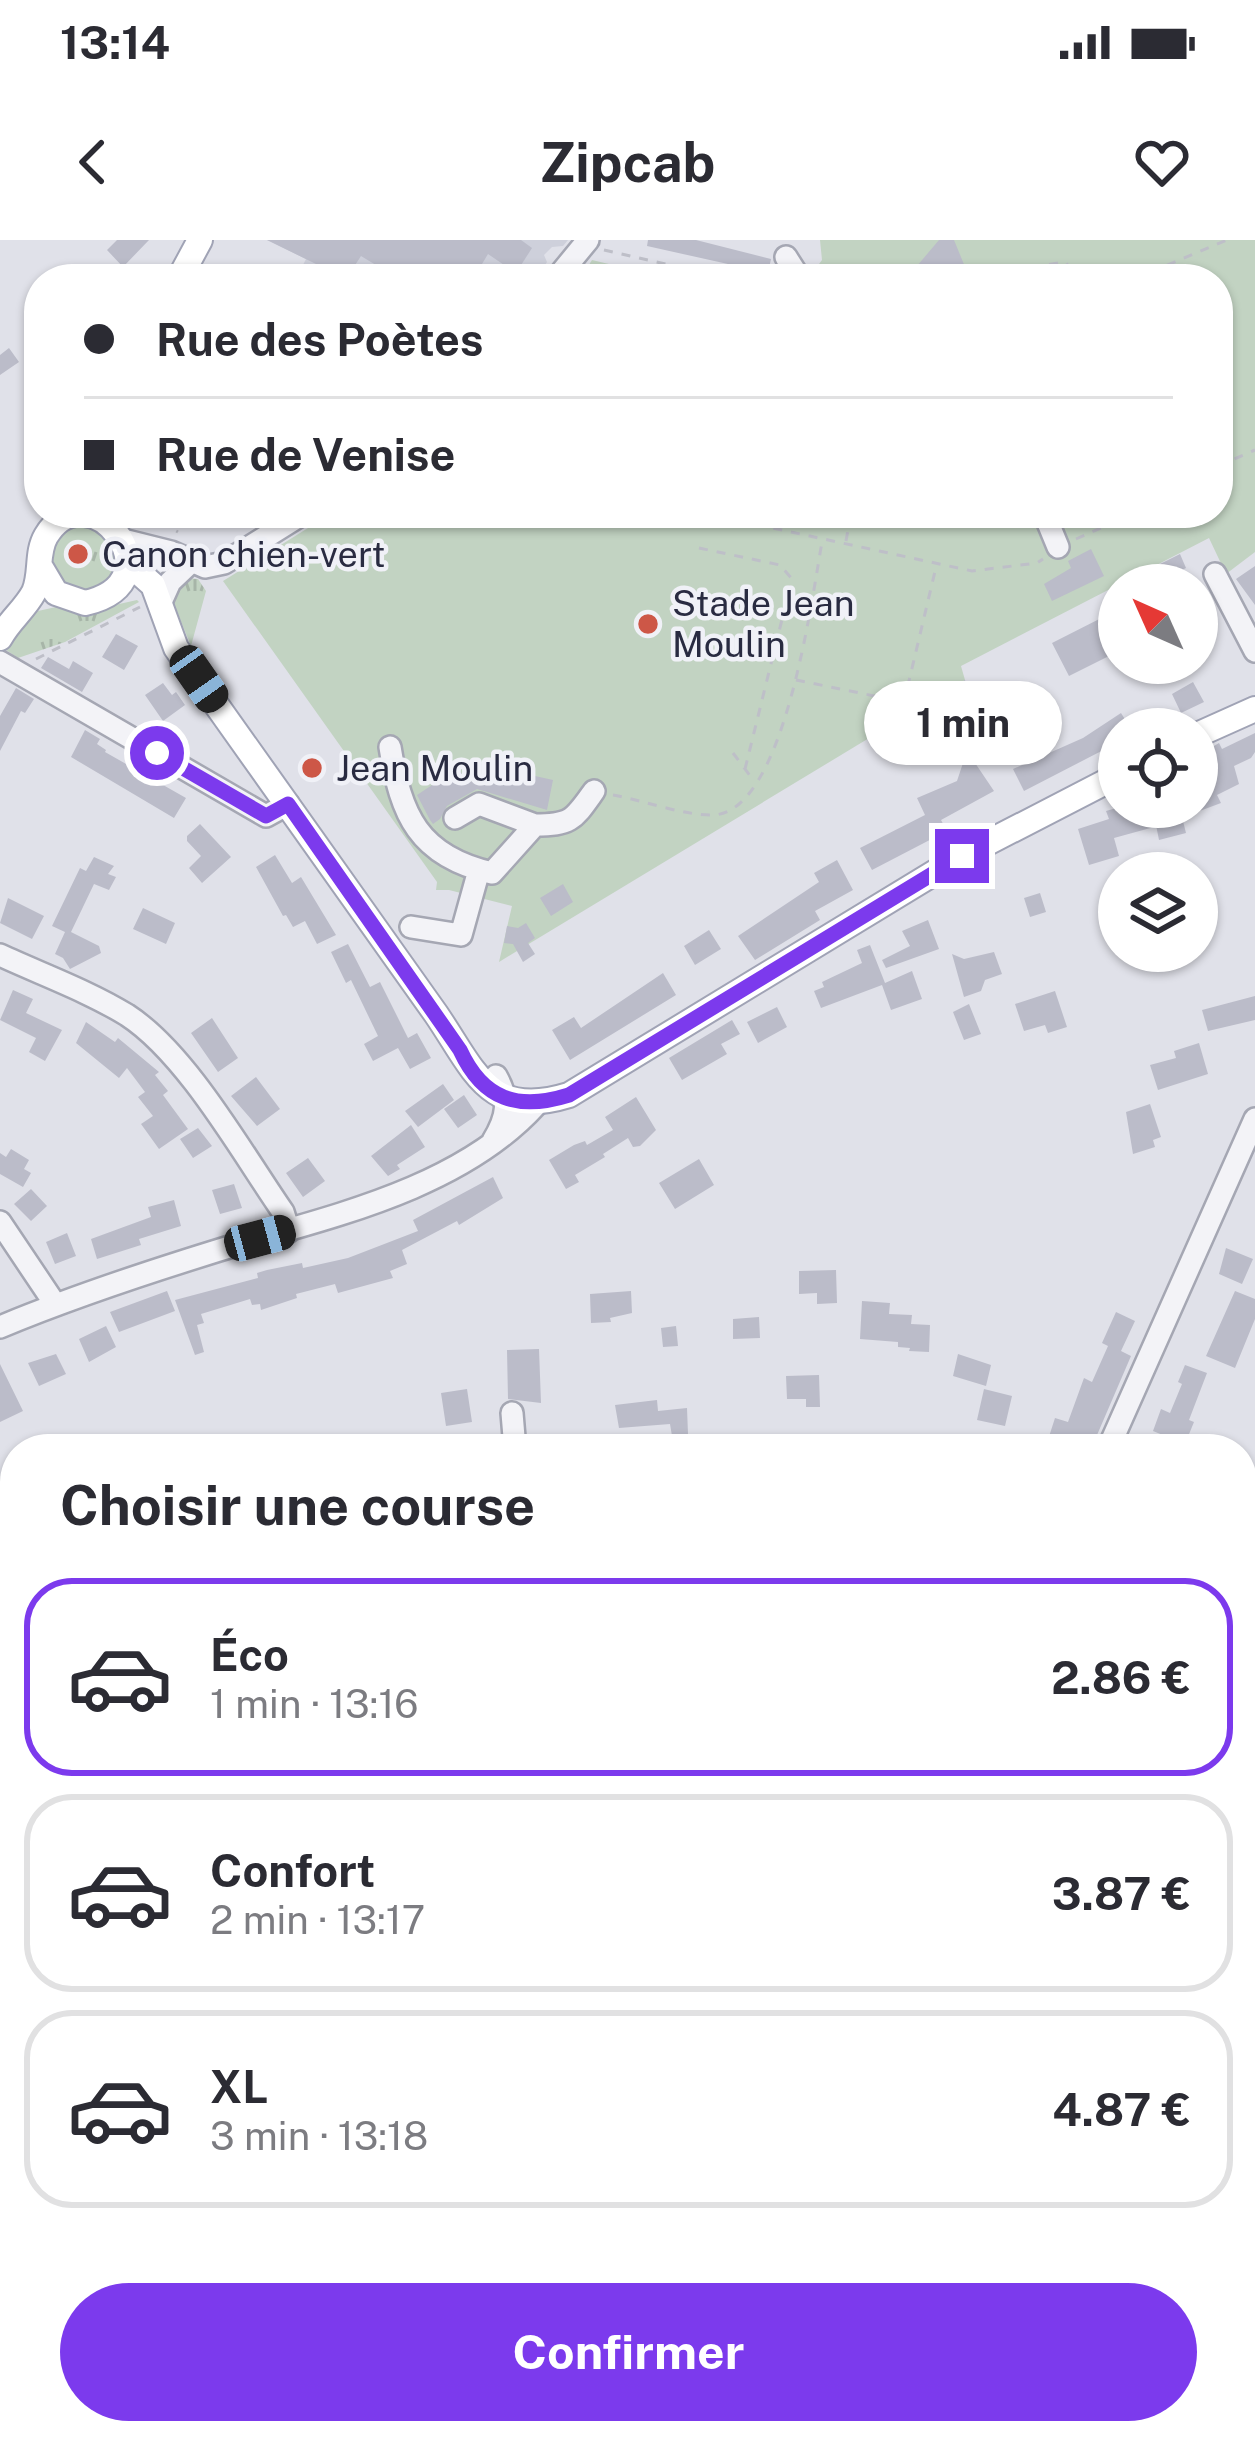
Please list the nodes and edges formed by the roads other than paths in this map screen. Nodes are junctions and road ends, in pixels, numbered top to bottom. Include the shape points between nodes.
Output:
1 (786, 257) dead end
2 (790, 264) edge
3 (53, 528) edge
4 (110, 528) edge
5 (280, 528) edge
6 (1050, 528) edge
7 (1058, 548) road end
8 (126, 553) junction
9 (190, 563) junction
10 (40, 566) junction
11 (1218, 580) edge
12 (114, 591) junction
13 (70, 601) junction
14 (161, 602) junction
15 (21, 611) junction
16 (0, 638) edge
17 (1255, 651) edge
18 (6, 665) edge
19 (1255, 709) edge
20 (1218, 726) edge
21 (390, 747) dead end
22 (1098, 786) edge
23 (594, 791) road end
24 (288, 804) junction
25 (455, 818) dead end
26 (535, 825) junction
27 (479, 870) junction
28 (411, 927) dead end
29 (0, 955) edge
30 (604, 1074) junction
31 (502, 1087) junction
32 (536, 1106) junction
33 (1255, 1119) edge
34 (493, 1142) junction
35 (0, 1222) edge
36 (289, 1231) junction
37 (56, 1304) junction
38 (0, 1327) edge
39 (512, 1413) dead end
40 (514, 1434) edge
41 (1115, 1434) edge

1 - 2 street
3 - 10 main road
4 - 8 main road
5 - 9 street via 224,563
6 - 7 street
8 - 9 street via 157,549
8 - 12 main road
8 - 14 main road
9 - 14 street
10 - 13 main road
10 - 15 main road
11 - 17 street
12 - 13 main road
12 - 14 main road
13 - 15 main road
14 - 24 main road via 176,648
15 - 16 main road
18 - 24 street via 266,816
19 - 20 main road
21 - 27 street via 400,801 422,838
22 - 30 main road via 962,856
23 - 26 street via 574,819
24 - 31 main road via 460,1050
25 - 26 street via 479,804
26 - 27 street via 492,873
27 - 28 street via 461,935
29 - 36 street via 126,1014 152,1035 270,1193
30 - 31 main road
30 - 32 main road
31 - 32 main road
31 - 34 street via 505,1122
32 - 34 street
33 - 41 street
34 - 36 street via 394,1198
35 - 37 street
36 - 37 street
37 - 38 street
39 - 40 street

